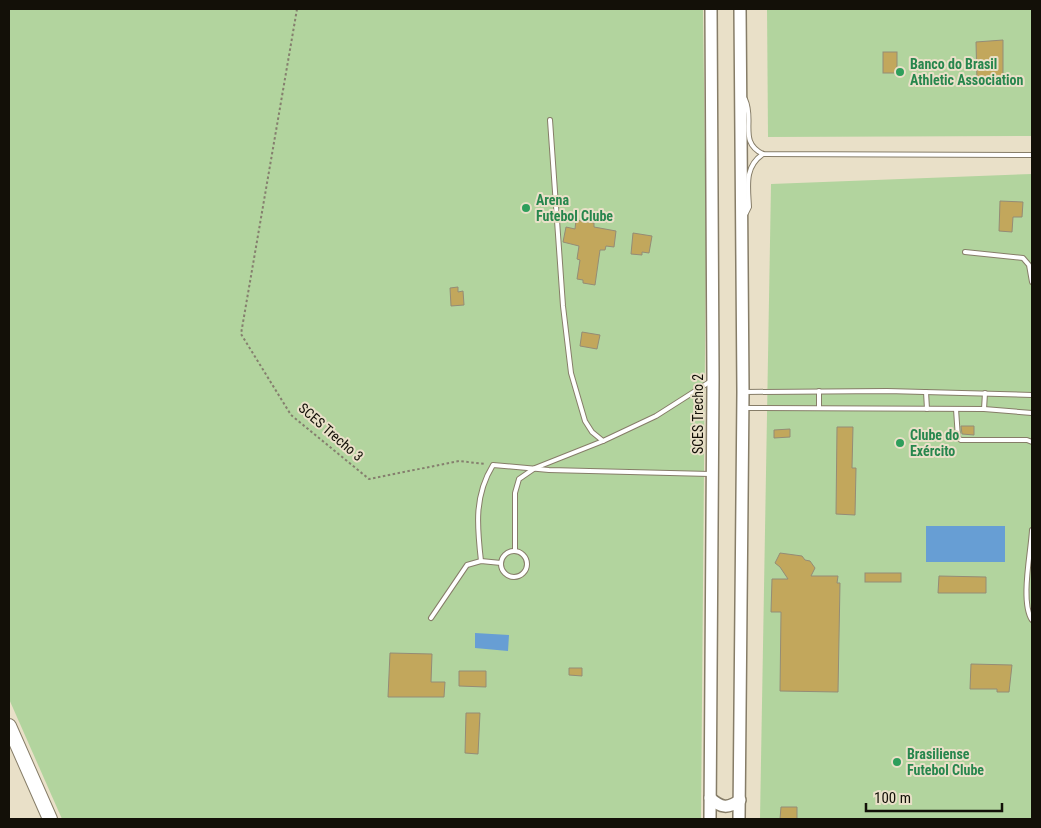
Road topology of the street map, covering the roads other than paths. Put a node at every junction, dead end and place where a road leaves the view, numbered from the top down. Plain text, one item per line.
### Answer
1 (712, 9) edge
2 (740, 9) edge
3 (741, 90) junction
4 (550, 120) dead end
5 (763, 154) junction
6 (1032, 155) edge
7 (742, 221) junction
8 (965, 252) dead end
9 (1032, 282) edge
10 (713, 379) junction
11 (819, 391) junction
12 (743, 392) junction
13 (926, 392) junction
14 (984, 393) junction
15 (1032, 395) edge
16 (743, 408) junction
17 (819, 408) junction
18 (927, 408) junction
19 (956, 409) junction
20 (984, 409) junction
21 (1032, 413) edge
22 (603, 441) junction
23 (1032, 442) edge
24 (535, 468) junction
25 (712, 474) junction
26 (1032, 530) edge
27 (515, 551) junction
28 (481, 561) junction
29 (501, 563) junction
30 (430, 618) dead end
31 (1032, 620) edge
32 (9, 726) edge
33 (710, 798) junction
34 (740, 800) junction
35 (50, 819) edge
36 (710, 819) edge
37 (739, 819) edge

1 - 10 main road, SCES Trecho 2
2 - 3 main road
3 - 5 lane
3 - 7 main road
4 - 22 lane
5 - 6 lane
5 - 7 lane
7 - 12 main road
8 - 9 lane
10 - 22 lane
10 - 25 main road, SCES Trecho 2
11 - 12 lane
11 - 13 lane
11 - 17 lane
12 - 16 main road
13 - 14 lane
13 - 18 lane
14 - 15 lane
14 - 20 lane
16 - 17 lane
16 - 34 main road
17 - 18 lane
18 - 19 lane
19 - 20 lane
19 - 23 lane
20 - 21 lane
22 - 24 lane
24 - 25 lane
24 - 27 lane
24 - 28 lane
25 - 33 main road, SCES Trecho 2
26 - 31 lane
27 - 29 lane
27 - 29 lane
28 - 29 lane
28 - 30 lane
32 - 35 highway
33 - 34 main road
33 - 36 main road, SCES Trecho 2
34 - 37 main road

